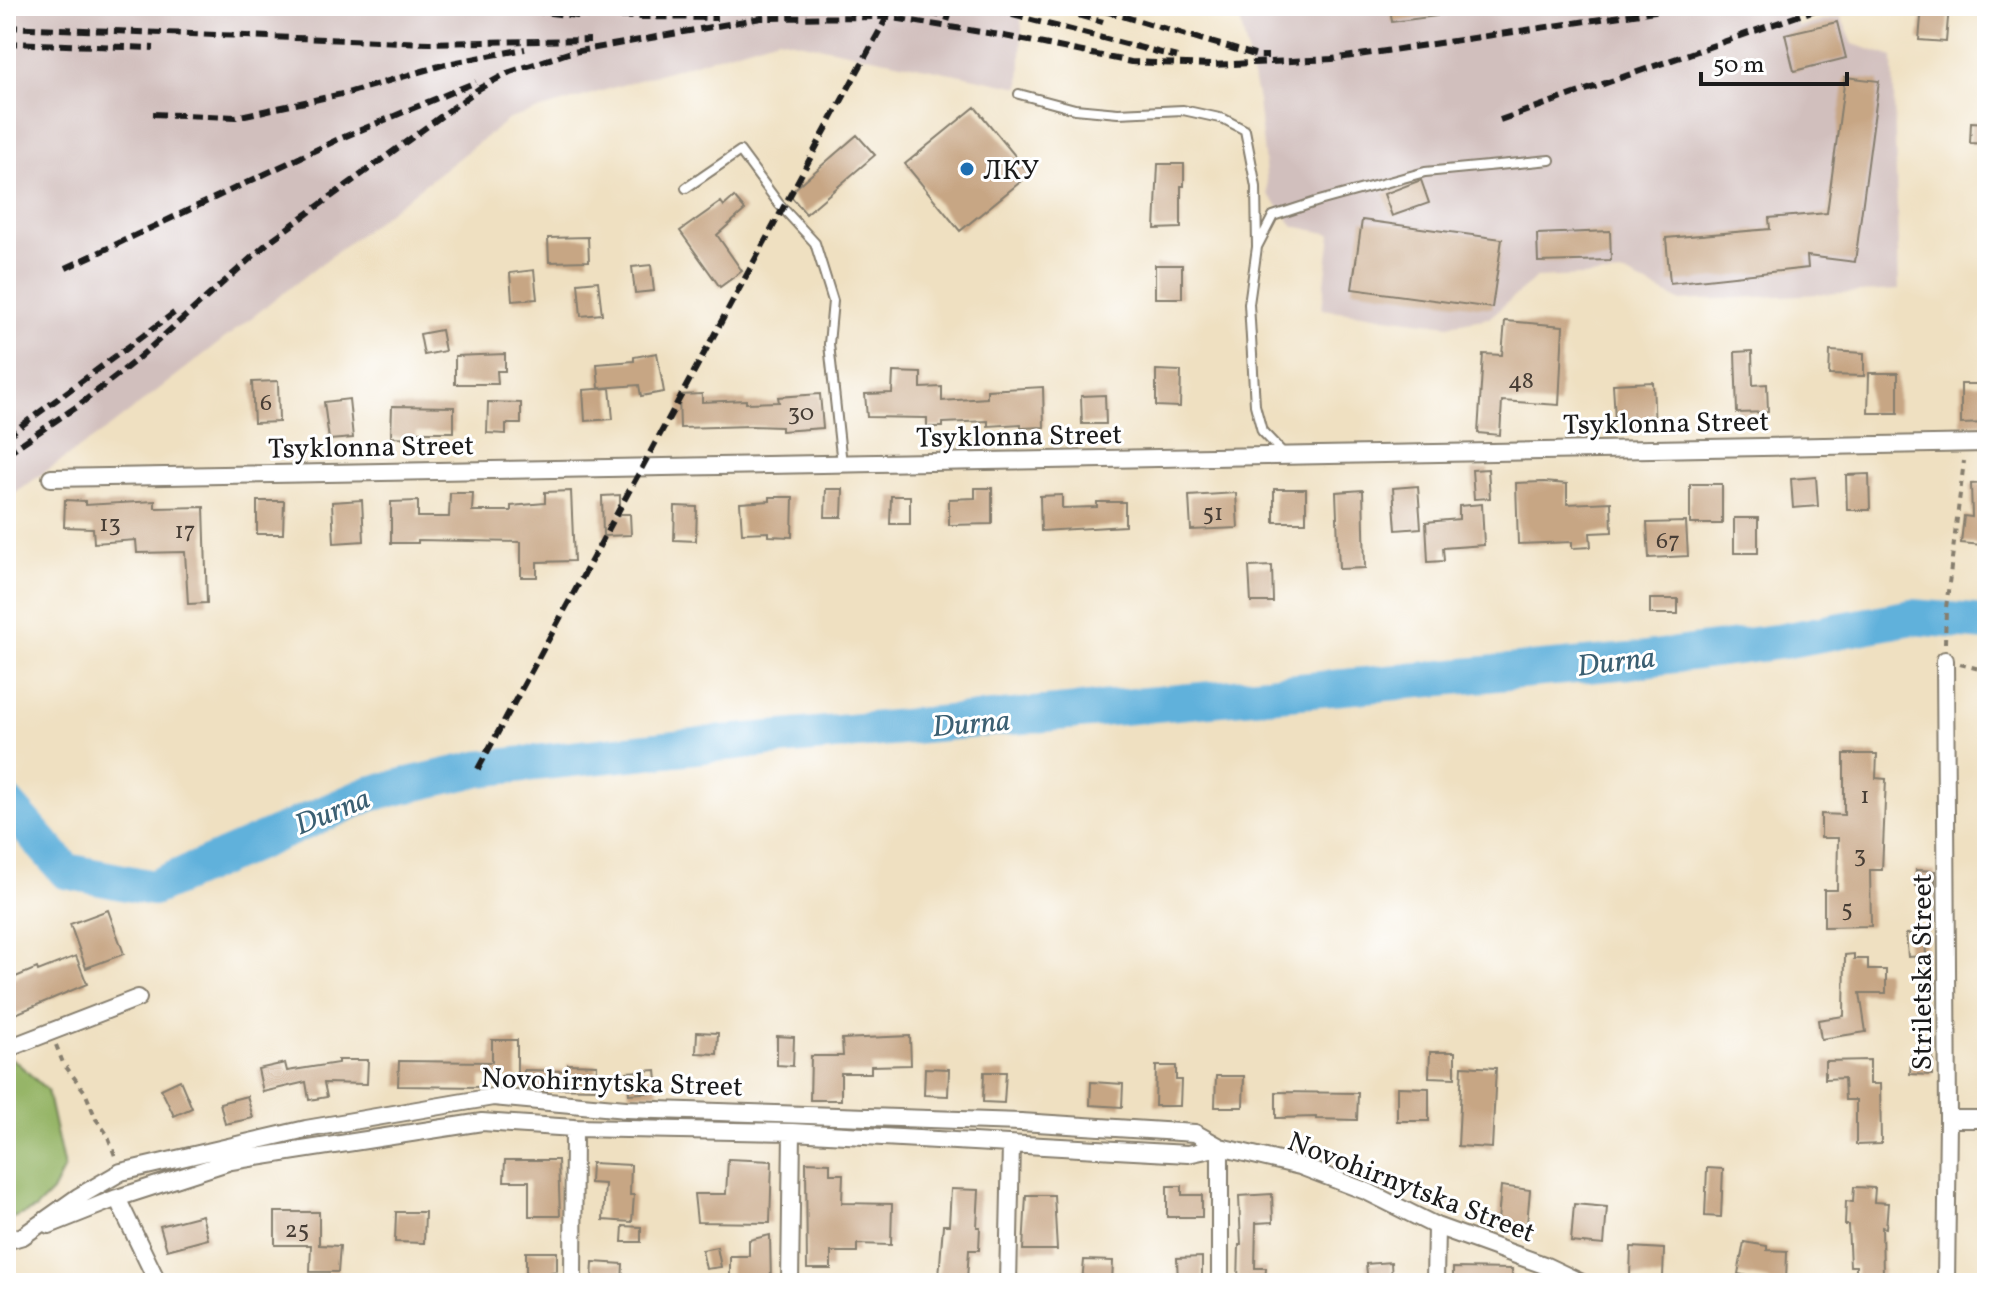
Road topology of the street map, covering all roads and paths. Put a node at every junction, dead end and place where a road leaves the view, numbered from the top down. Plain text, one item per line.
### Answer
1 (1019, 94) dead end
2 (1550, 160) dead end
3 (686, 188) dead end
4 (1257, 247) junction
5 (1966, 442) junction
6 (1987, 443) edge
7 (1286, 456) junction
8 (842, 464) junction
9 (51, 478) dead end
10 (1945, 628) dead end
11 (1945, 660) joint
12 (1987, 671) edge
13 (138, 998) dead end
14 (50, 1032) junction
15 (6, 1049) edge
16 (1948, 1119) junction
17 (1987, 1119) edge
18 (574, 1128) junction
19 (792, 1132) junction
20 (1011, 1145) junction
21 (1220, 1147) junction
22 (121, 1172) junction
23 (117, 1198) junction
24 (1436, 1226) junction
25 (23, 1236) junction
26 (6, 1241) edge
27 (158, 1283) edge
28 (573, 1283) edge
29 (790, 1283) edge
30 (1008, 1283) edge
31 (1220, 1283) edge
32 (1435, 1283) edge
33 (1582, 1283) edge
34 (1946, 1283) edge

1 - 4 lane
2 - 4 lane
3 - 8 lane
4 - 7 lane
5 - 6 street, Tsyklonna Street
5 - 7 street, Tsyklonna Street
5 - 10 path
7 - 8 street, Tsyklonna Street
8 - 9 street, Tsyklonna Street
11 - 12 path
11 - 16 street, Striletska Street
13 - 14 street
14 - 15 street
14 - 22 path
16 - 17 street
16 - 34 street, Striletska Street
18 - 19 street, Novohirnytska Street
18 - 23 street, Novohirnytska Street
18 - 28 street
19 - 20 street, Novohirnytska Street
19 - 29 street
20 - 21 street, Novohirnytska Street
20 - 30 street
21 - 22 street, Novohirnytska Street
21 - 24 street, Novohirnytska Street
21 - 31 street
22 - 25 street, Novohirnytska Street
23 - 25 street, Novohirnytska Street
23 - 27 street
24 - 32 street
24 - 33 street, Novohirnytska Street
25 - 26 street, Novohirnytska Street

